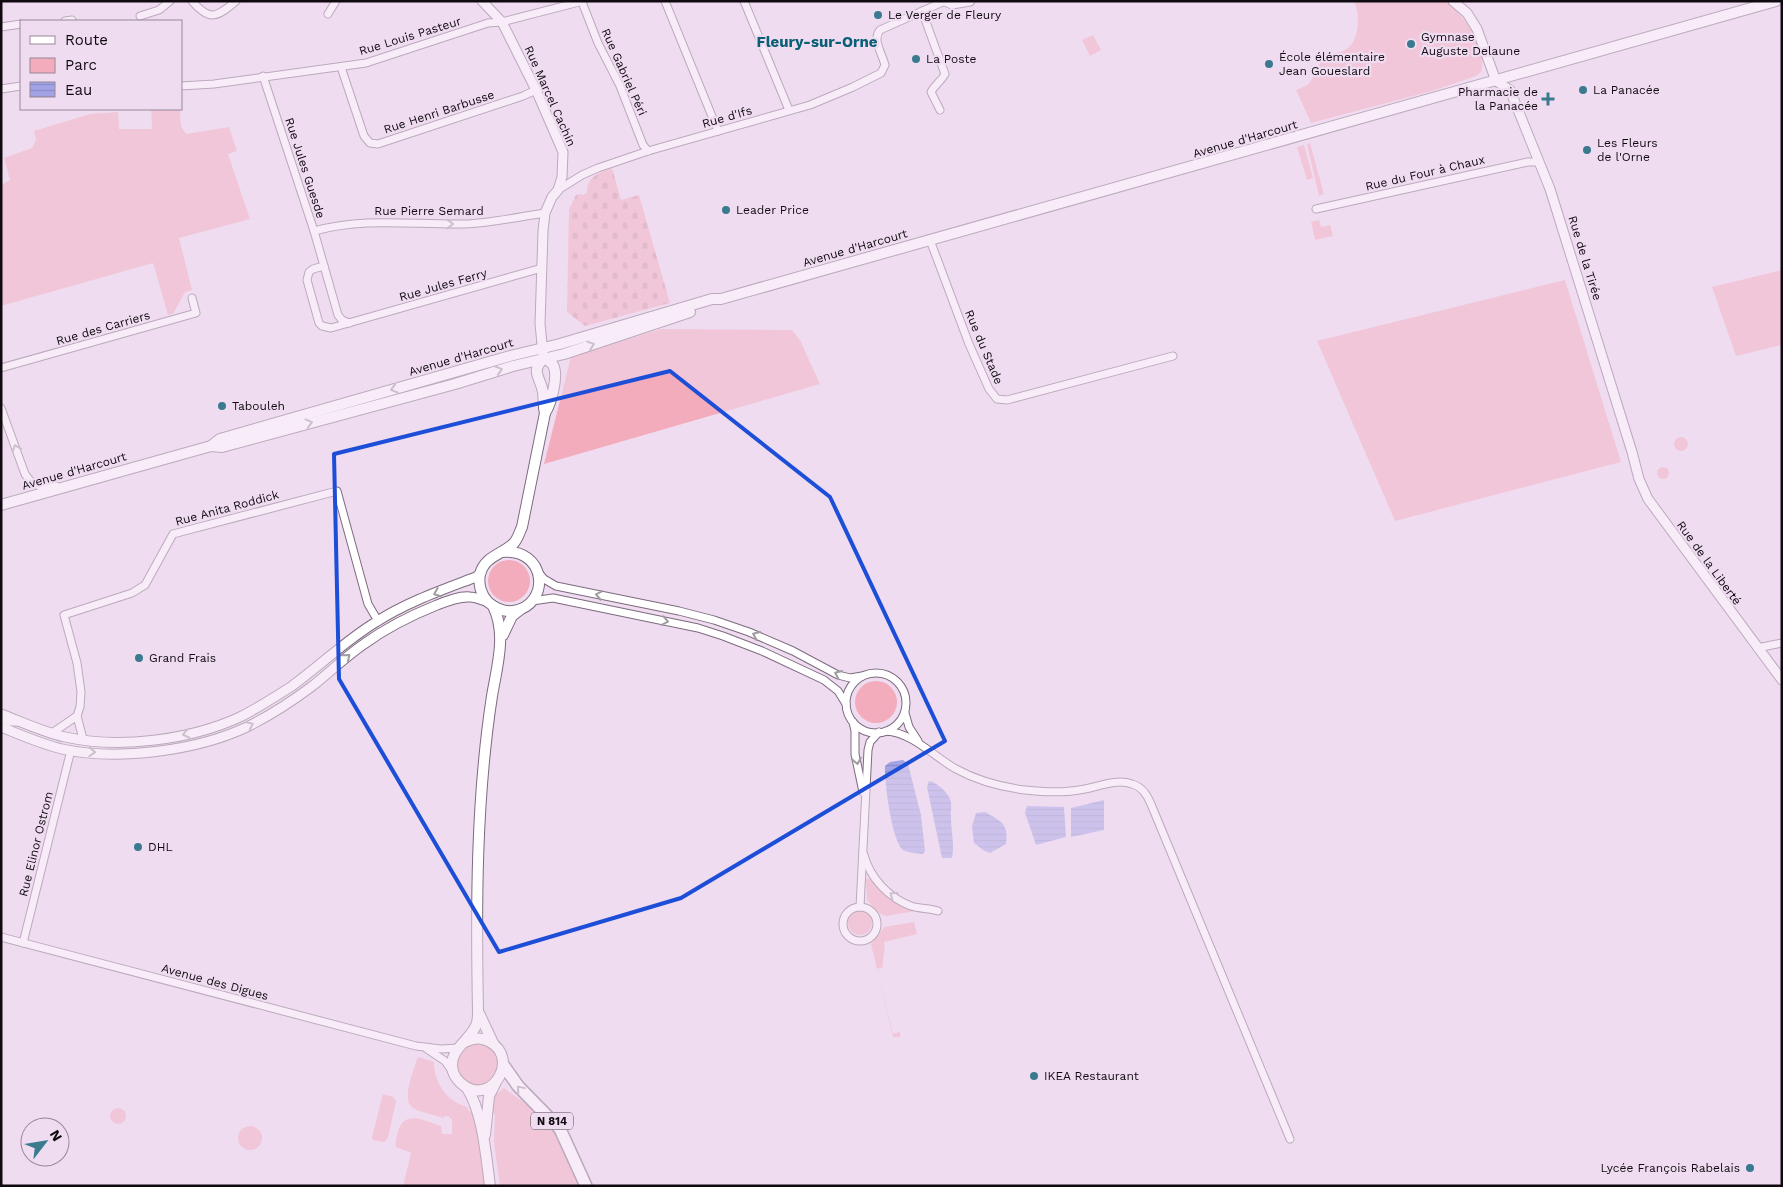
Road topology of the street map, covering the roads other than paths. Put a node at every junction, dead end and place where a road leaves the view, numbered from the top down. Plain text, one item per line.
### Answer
1 (170, 1) edge
2 (192, 1) edge
3 (236, 1) edge
4 (336, 1) edge
5 (482, 1) edge
6 (582, 1) edge
7 (665, 1) edge
8 (744, 1) edge
9 (945, 1) edge
10 (970, 1) edge
11 (1453, 1) edge
12 (1776, 1) edge
13 (922, 12) junction
14 (328, 14) dead end
15 (140, 16) dead end
16 (502, 22) junction
17 (20, 24) edge
18 (1, 27) edge
19 (341, 67) junction
20 (263, 76) junction
21 (1496, 81) junction
22 (20, 86) edge
23 (182, 86) edge
24 (1, 89) edge
25 (536, 90) junction
26 (789, 110) junction
27 (940, 110) dead end
28 (718, 132) junction
29 (648, 151) junction
30 (1539, 162) junction
31 (558, 190) junction
32 (1316, 209) dead end
33 (544, 213) junction
34 (314, 231) junction
35 (930, 240) junction
36 (324, 266) junction
37 (542, 268) junction
38 (192, 298) dead end
39 (350, 323) junction
40 (543, 353) junction
41 (1174, 356) dead end
42 (1, 368) edge
43 (1, 408) edge
44 (545, 413) junction
45 (211, 446) junction
46 (1632, 452) joint
47 (68, 486) junction
48 (1, 505) edge
49 (522, 527) junction
50 (501, 552) junction
51 (526, 556) junction
52 (481, 572) junction
53 (538, 572) junction
54 (531, 601) junction
55 (491, 604) junction
56 (522, 608) junction
57 (378, 621) junction
58 (500, 641) junction
59 (1782, 643) edge
60 (1757, 648) junction
61 (862, 676) junction
62 (1782, 680) edge
63 (846, 704) junction
64 (905, 710) junction
65 (1, 714) edge
66 (77, 716) junction
67 (1, 719) edge
68 (22, 722) junction
69 (853, 722) junction
70 (1, 727) edge
71 (883, 731) junction
72 (52, 732) junction
73 (83, 739) junction
74 (921, 745) junction
75 (71, 750) junction
76 (865, 800) junction
77 (862, 847) junction
78 (860, 907) junction
79 (938, 911) dead end
80 (1, 937) edge
81 (23, 942) junction
82 (478, 1011) junction
83 (493, 1044) junction
84 (461, 1045) junction
85 (424, 1048) junction
86 (504, 1066) junction
87 (455, 1076) junction
88 (495, 1084) junction
89 (467, 1088) junction
90 (1290, 1138) dead end
91 (484, 1146) junction
92 (490, 1186) edge
93 (586, 1186) edge

1 - 15 street
2 - 3 street
4 - 14 street
5 - 16 street, Rue Marcel Cachin
6 - 16 street, Rue Louis Pasteur
6 - 29 street, Rue Gabriel Péri
7 - 28 street
8 - 26 street
9 - 10 street
9 - 13 street, Rue d'Ifs
11 - 21 street
12 - 21 main road, Avenue d'Harcourt
13 - 26 street, Rue d'Ifs
13 - 27 street
16 - 19 street, Rue Louis Pasteur
16 - 25 street, Rue Marcel Cachin
17 - 18 street
19 - 20 street, Rue Louis Pasteur
19 - 25 street, Rue Henri Barbusse
20 - 23 street, Rue Louis Pasteur
20 - 34 street, Rue Jules Guesde
21 - 30 street, Rue de la Tirée
21 - 35 main road, Avenue d'Harcourt
22 - 24 street
25 - 31 street, Rue Marcel Cachin
26 - 28 street, Rue d'Ifs
28 - 29 street, Rue d'Ifs
29 - 31 street, Rue d'Ifs
30 - 32 street, Rue du Four à Chaux
30 - 46 street, Rue de la Tirée
31 - 33 street, Rue Marcel Cachin
34 -> 33 street, Rue Pierre Semard
33 - 37 street, Rue Marcel Cachin
34 - 36 street, Rue Jules Guesde
35 - 40 main road, Avenue d'Harcourt
35 - 41 street, Rue du Stade
36 - 39 street, Rue Jules Guesde
36 - 39 street
37 - 39 street, Rue Jules Ferry
37 - 40 street, Rue Marcel Cachin
38 - 42 street, Rue des Carriers
40 - 44 main road
40 - 44 main road
45 -> 40 main road, Avenue d'Harcourt
40 -> 45 main road, Avenue d'Harcourt
47 -> 43 street
44 - 49 main road
45 - 47 main road, Avenue d'Harcourt
46 - 60 street, Rue de la Liberté
47 - 48 main road, Avenue d'Harcourt
49 - 50 main road
49 - 51 main road
50 - 51 main road
50 - 52 main road
51 - 53 main road
52 - 55 main road
52 -> 57 street
53 - 54 main road
61 -> 53 street
54 - 56 main road
54 -> 63 street
55 - 56 main road
55 - 58 main road
75 -> 55 street
56 - 58 main road
57 - 66 street, Rue Anita Roddick
57 -> 73 street
58 - 82 main road
59 - 60 street
60 - 62 street, Rue de la Liberté
61 - 63 street
61 - 64 street
63 - 69 street
64 - 71 street
64 - 74 street
65 - 68 street
66 - 72 street
66 - 73 street, Rue Anita Roddick
67 - 68 street
68 - 72 street
69 - 71 street
69 -> 76 street
70 - 75 street
71 - 74 street
71 - 76 street
72 - 73 street
74 - 90 street
75 - 81 street, Rue Elinor Ostrom
76 - 77 street
77 - 78 street
79 -> 77 street
78 - 78 street
80 - 81 street, Avenue des Digues
81 - 85 street, Avenue des Digues
82 - 83 main road
82 - 84 main road
83 - 84 main road
83 - 86 main road
84 - 85 street
84 - 87 main road
85 - 87 street
86 - 88 main road
93 -> 86 highway, N 814
87 - 89 main road
88 - 89 main road
88 - 91 main road
89 - 91 main road
91 - 92 main road

